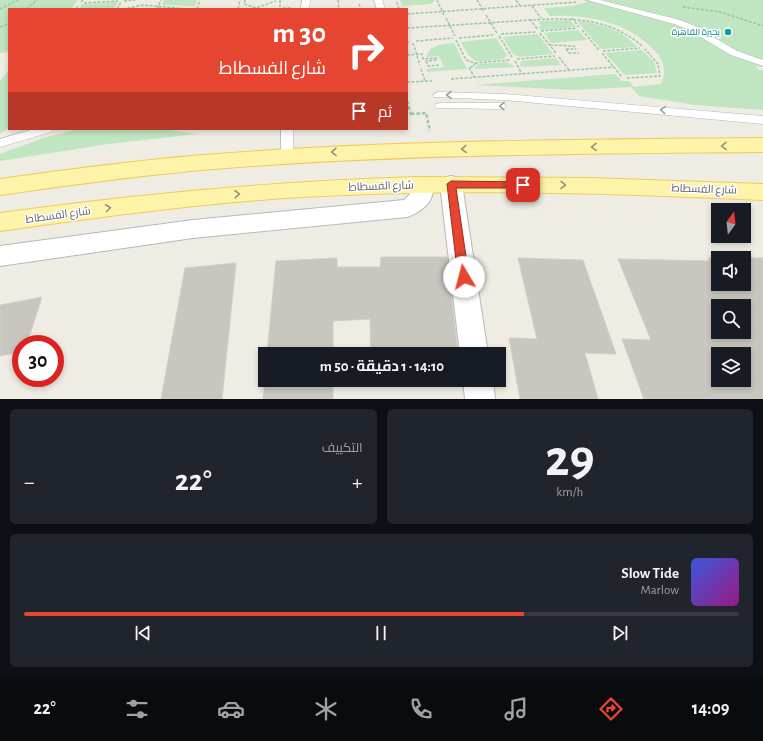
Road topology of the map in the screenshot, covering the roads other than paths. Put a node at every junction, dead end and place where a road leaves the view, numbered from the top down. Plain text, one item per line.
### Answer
1 (591, 0) edge
2 (763, 63) edge
3 (763, 120) edge
4 (763, 128) edge
5 (20, 130) edge
6 (43, 130) edge
7 (286, 130) edge
8 (4, 141) edge
9 (763, 145) edge
10 (287, 155) junction
11 (451, 184) junction
12 (422, 185) junction
13 (0, 187) edge
14 (763, 192) edge
15 (0, 222) edge
16 (0, 256) edge
17 (473, 347) edge
18 (479, 387) edge
19 (480, 399) edge

1 - 2 lane
3 - 4 lane
5 - 8 lane
6 - 8 lane
7 - 10 lane
9 -> 10 main road
10 - 13 main road
11 - 12 main road, شارع الفسطاط
11 -> 14 main road, شارع الفسطاط
11 - 17 street
15 -> 12 main road, شارع الفسطاط
12 - 16 street
18 - 19 street

